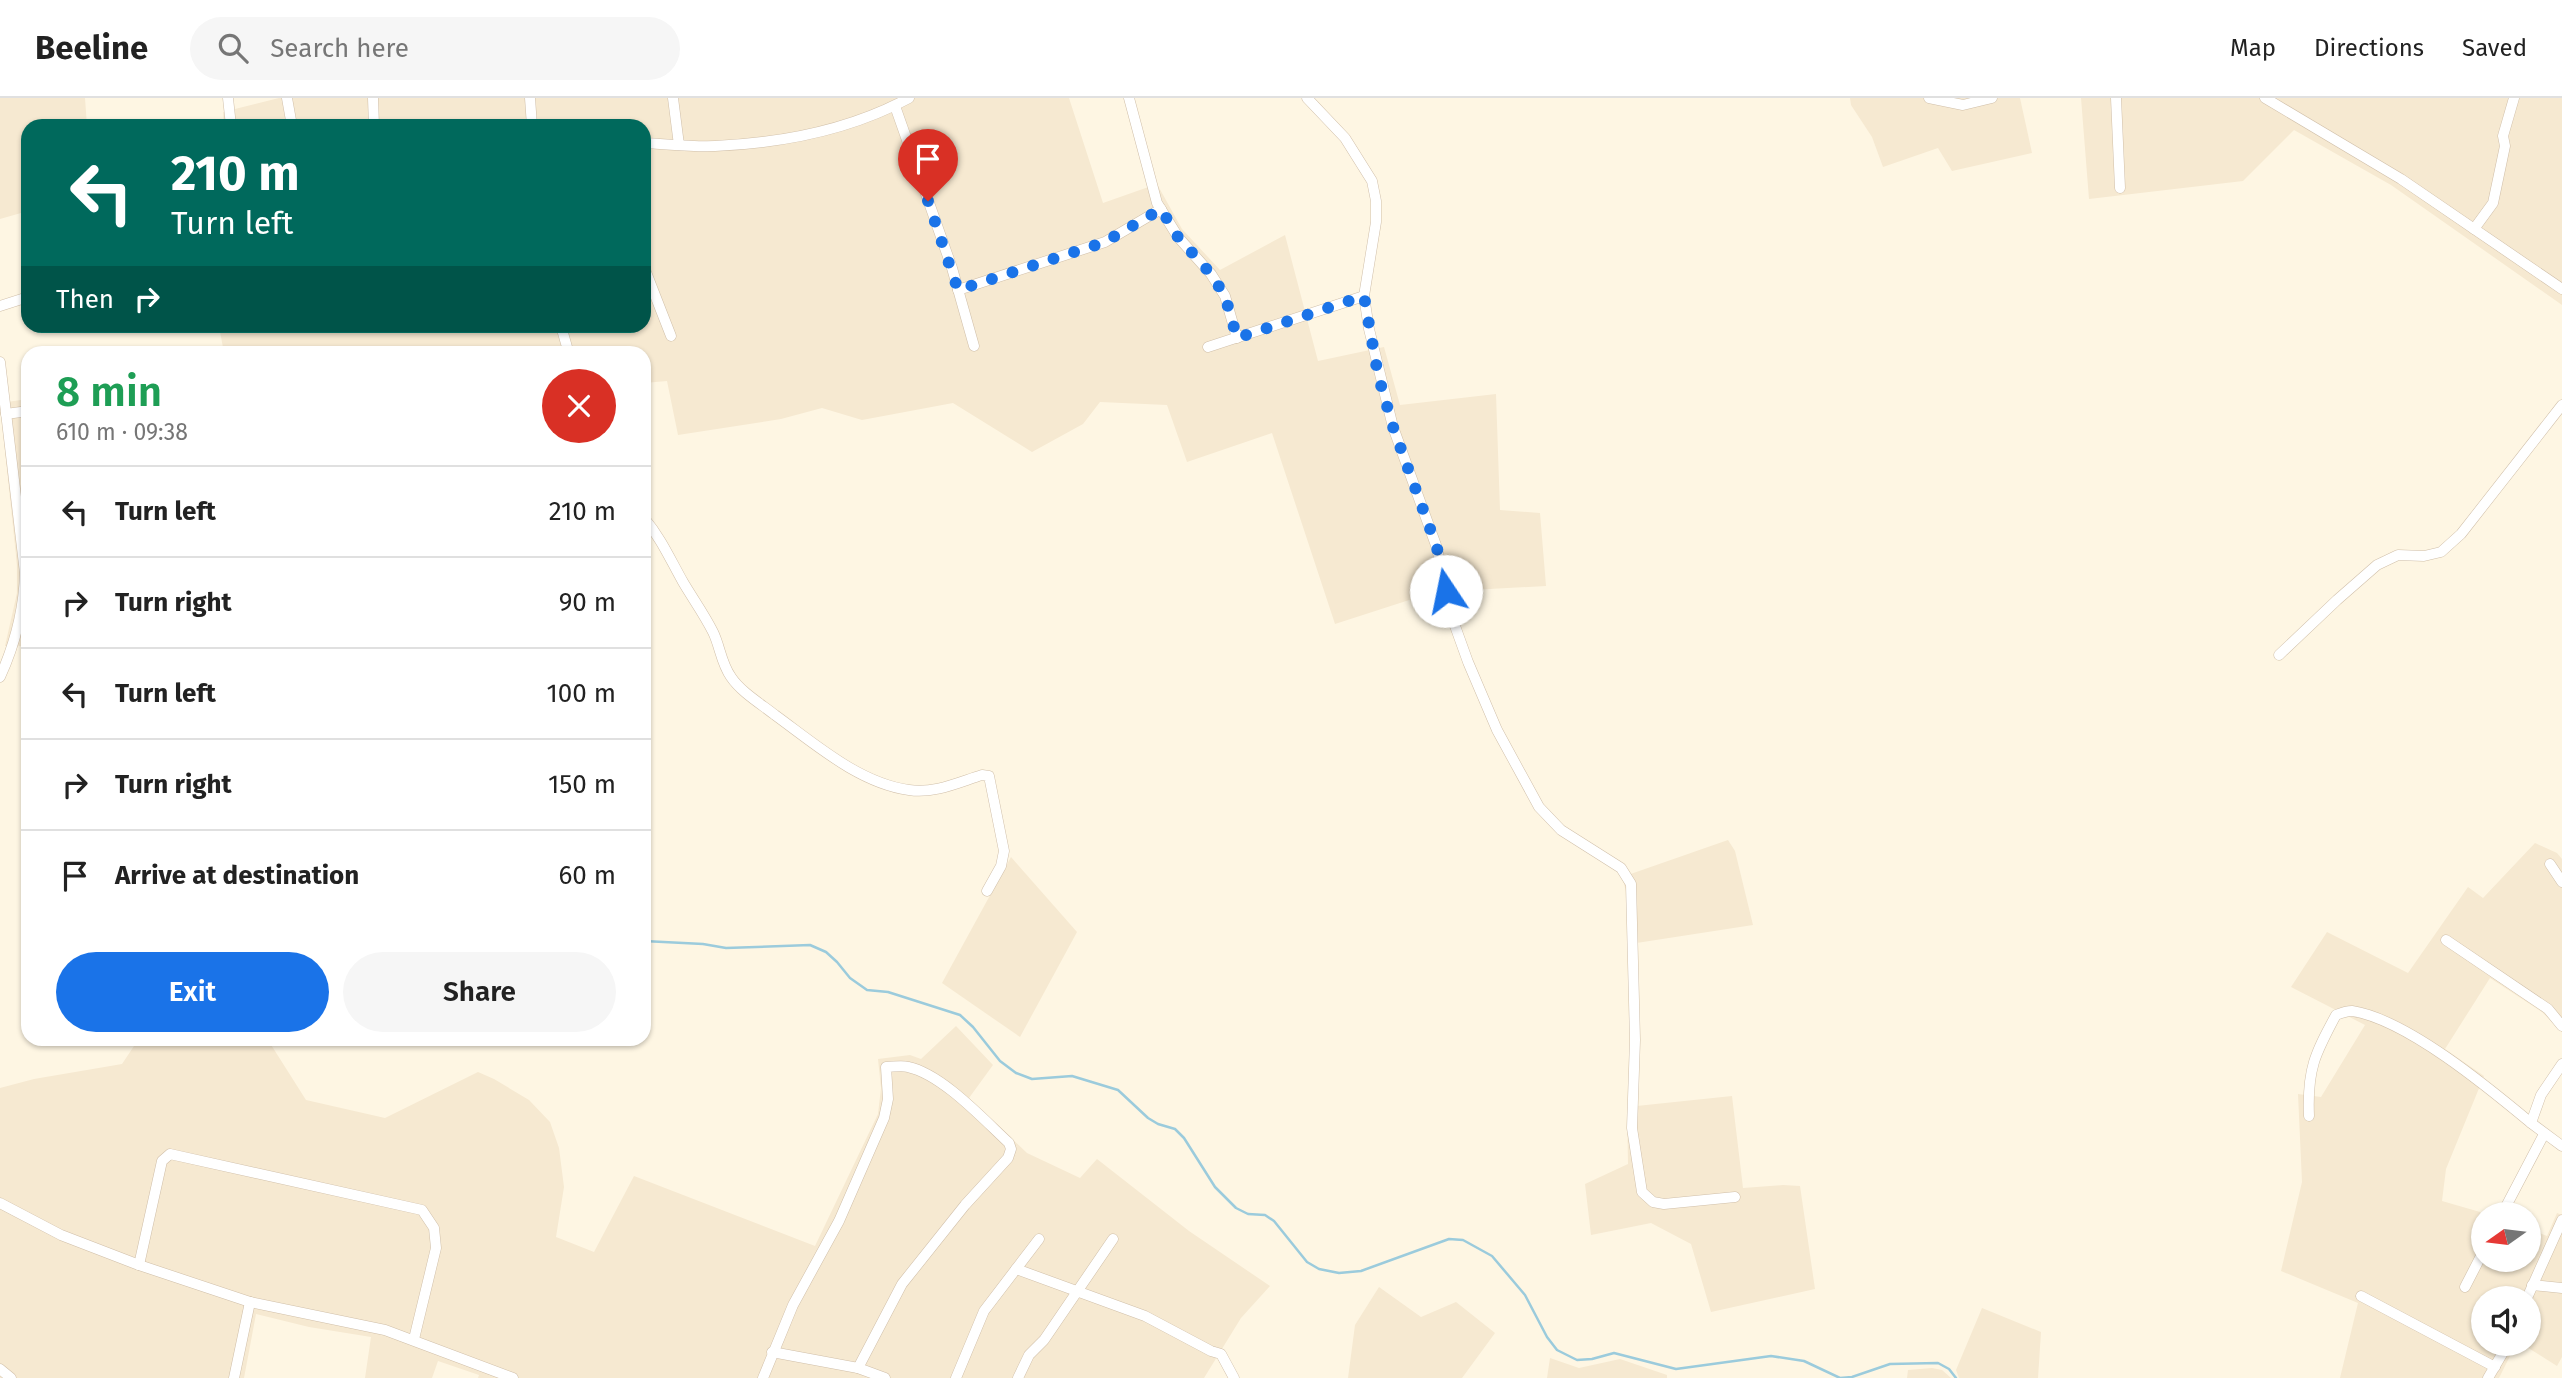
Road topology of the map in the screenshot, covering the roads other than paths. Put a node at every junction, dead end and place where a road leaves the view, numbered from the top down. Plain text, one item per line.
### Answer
1 (228, 98) edge
2 (287, 98) edge
3 (373, 98) edge
4 (530, 98) edge
5 (673, 98) edge
6 (909, 98) edge
7 (1129, 98) edge
8 (1307, 98) edge
9 (1929, 98) edge
10 (1992, 98) edge
11 (2116, 98) edge
12 (2265, 98) edge
13 (2514, 98) edge
14 (895, 106) junction
15 (230, 119) edge
16 (291, 119) edge
17 (374, 119) edge
18 (532, 119) edge
19 (651, 143) edge
20 (679, 145) junction
21 (2120, 188) dead end
22 (1161, 209) junction
23 (2474, 229) junction
24 (651, 285) edge
25 (2562, 289) edge
26 (958, 290) junction
27 (1364, 296) junction
28 (21, 299) edge
29 (0, 306) edge
30 (671, 336) dead end
31 (1237, 338) junction
32 (974, 346) dead end
33 (1208, 347) dead end
34 (0, 362) edge
35 (2562, 405) edge
36 (21, 412) edge
37 (6, 414) junction
38 (651, 526) edge
39 (21, 539) edge
40 (21, 613) edge
41 (2279, 655) dead end
42 (0, 677) edge
43 (2550, 864) dead end
44 (2562, 882) edge
45 (987, 891) dead end
46 (2446, 940) dead end
47 (2562, 1026) edge
48 (2562, 1064) edge
49 (2309, 1116) dead end
50 (2531, 1123) junction
51 (2544, 1134) junction
52 (2562, 1146) edge
53 (1735, 1196) dead end
54 (2508, 1202) edge
55 (0, 1203) edge
56 (2562, 1220) edge
57 (1039, 1239) dead end
58 (1113, 1239) dead end
59 (139, 1265) junction
60 (1016, 1269) junction
61 (2473, 1272) edge
62 (2532, 1285) joint
63 (2465, 1287) dead end
64 (2562, 1288) edge
65 (1077, 1291) junction
66 (2361, 1296) dead end
67 (250, 1302) junction
68 (414, 1339) junction
69 (772, 1352) junction
70 (2501, 1356) edge
71 (2495, 1367) junction
72 (858, 1368) junction
73 (0, 1369) edge
74 (11, 1378) edge
75 (234, 1378) edge
76 (513, 1378) edge
77 (763, 1378) edge
78 (885, 1378) edge
79 (956, 1378) edge
80 (1018, 1378) edge
81 (1234, 1378) edge
82 (2488, 1378) edge

1 - 15 street
2 - 16 street
3 - 17 street
4 - 18 street
5 - 20 street
6 - 14 street
7 - 22 street
8 - 27 street
9 - 10 street
11 - 21 street
12 - 23 street
13 - 23 street
14 - 20 street
14 - 26 street
19 - 20 street
22 - 26 street
22 - 31 street
23 - 25 street
24 - 30 street
26 - 32 street
27 - 31 street
27 - 53 street
28 - 29 street
31 - 33 street
34 - 37 street
35 - 41 street
36 - 37 street
37 - 39 street
38 - 45 street
40 - 42 street
43 - 44 street
46 - 47 street
48 - 50 street
49 - 50 street
50 - 51 street
51 - 52 street
51 - 54 street
55 - 59 street
56 - 62 street
57 - 60 street
58 - 65 street
59 - 67 street
59 - 68 street
60 - 65 street
60 - 79 street
61 - 63 street
62 - 64 street
65 - 80 street
65 - 81 street
66 - 71 street
67 - 68 street
67 - 75 street
68 - 76 street
69 - 72 street
69 - 72 street
69 - 77 street
70 - 71 street
71 - 82 street
72 - 78 street
73 - 74 street

